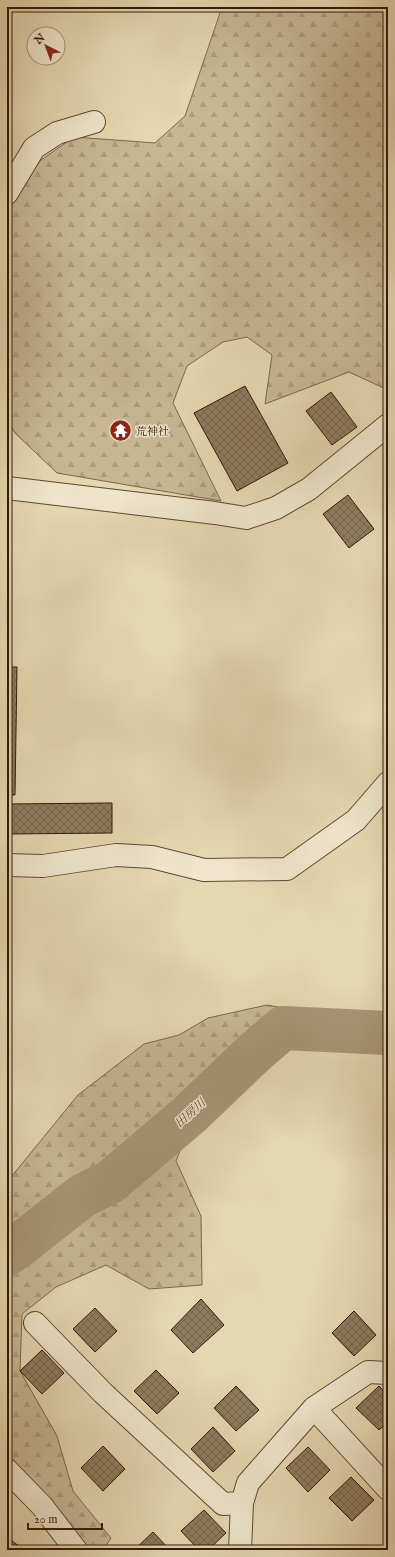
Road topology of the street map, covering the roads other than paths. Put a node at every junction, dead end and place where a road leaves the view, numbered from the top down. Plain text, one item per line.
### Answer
1 (94, 122) dead end
2 (7, 193) edge
3 (388, 425) edge
4 (7, 488) edge
5 (388, 783) edge
6 (7, 865) edge
7 (34, 1323) dead end
8 (388, 1373) edge
9 (314, 1408) junction
10 (7, 1470) edge
11 (388, 1489) edge
12 (242, 1503) junction
13 (76, 1550) edge
14 (240, 1550) edge

1 - 2 street
3 - 4 street
5 - 6 street
7 - 12 street
8 - 9 street
9 - 11 street
9 - 12 street
10 - 13 street
12 - 14 street

